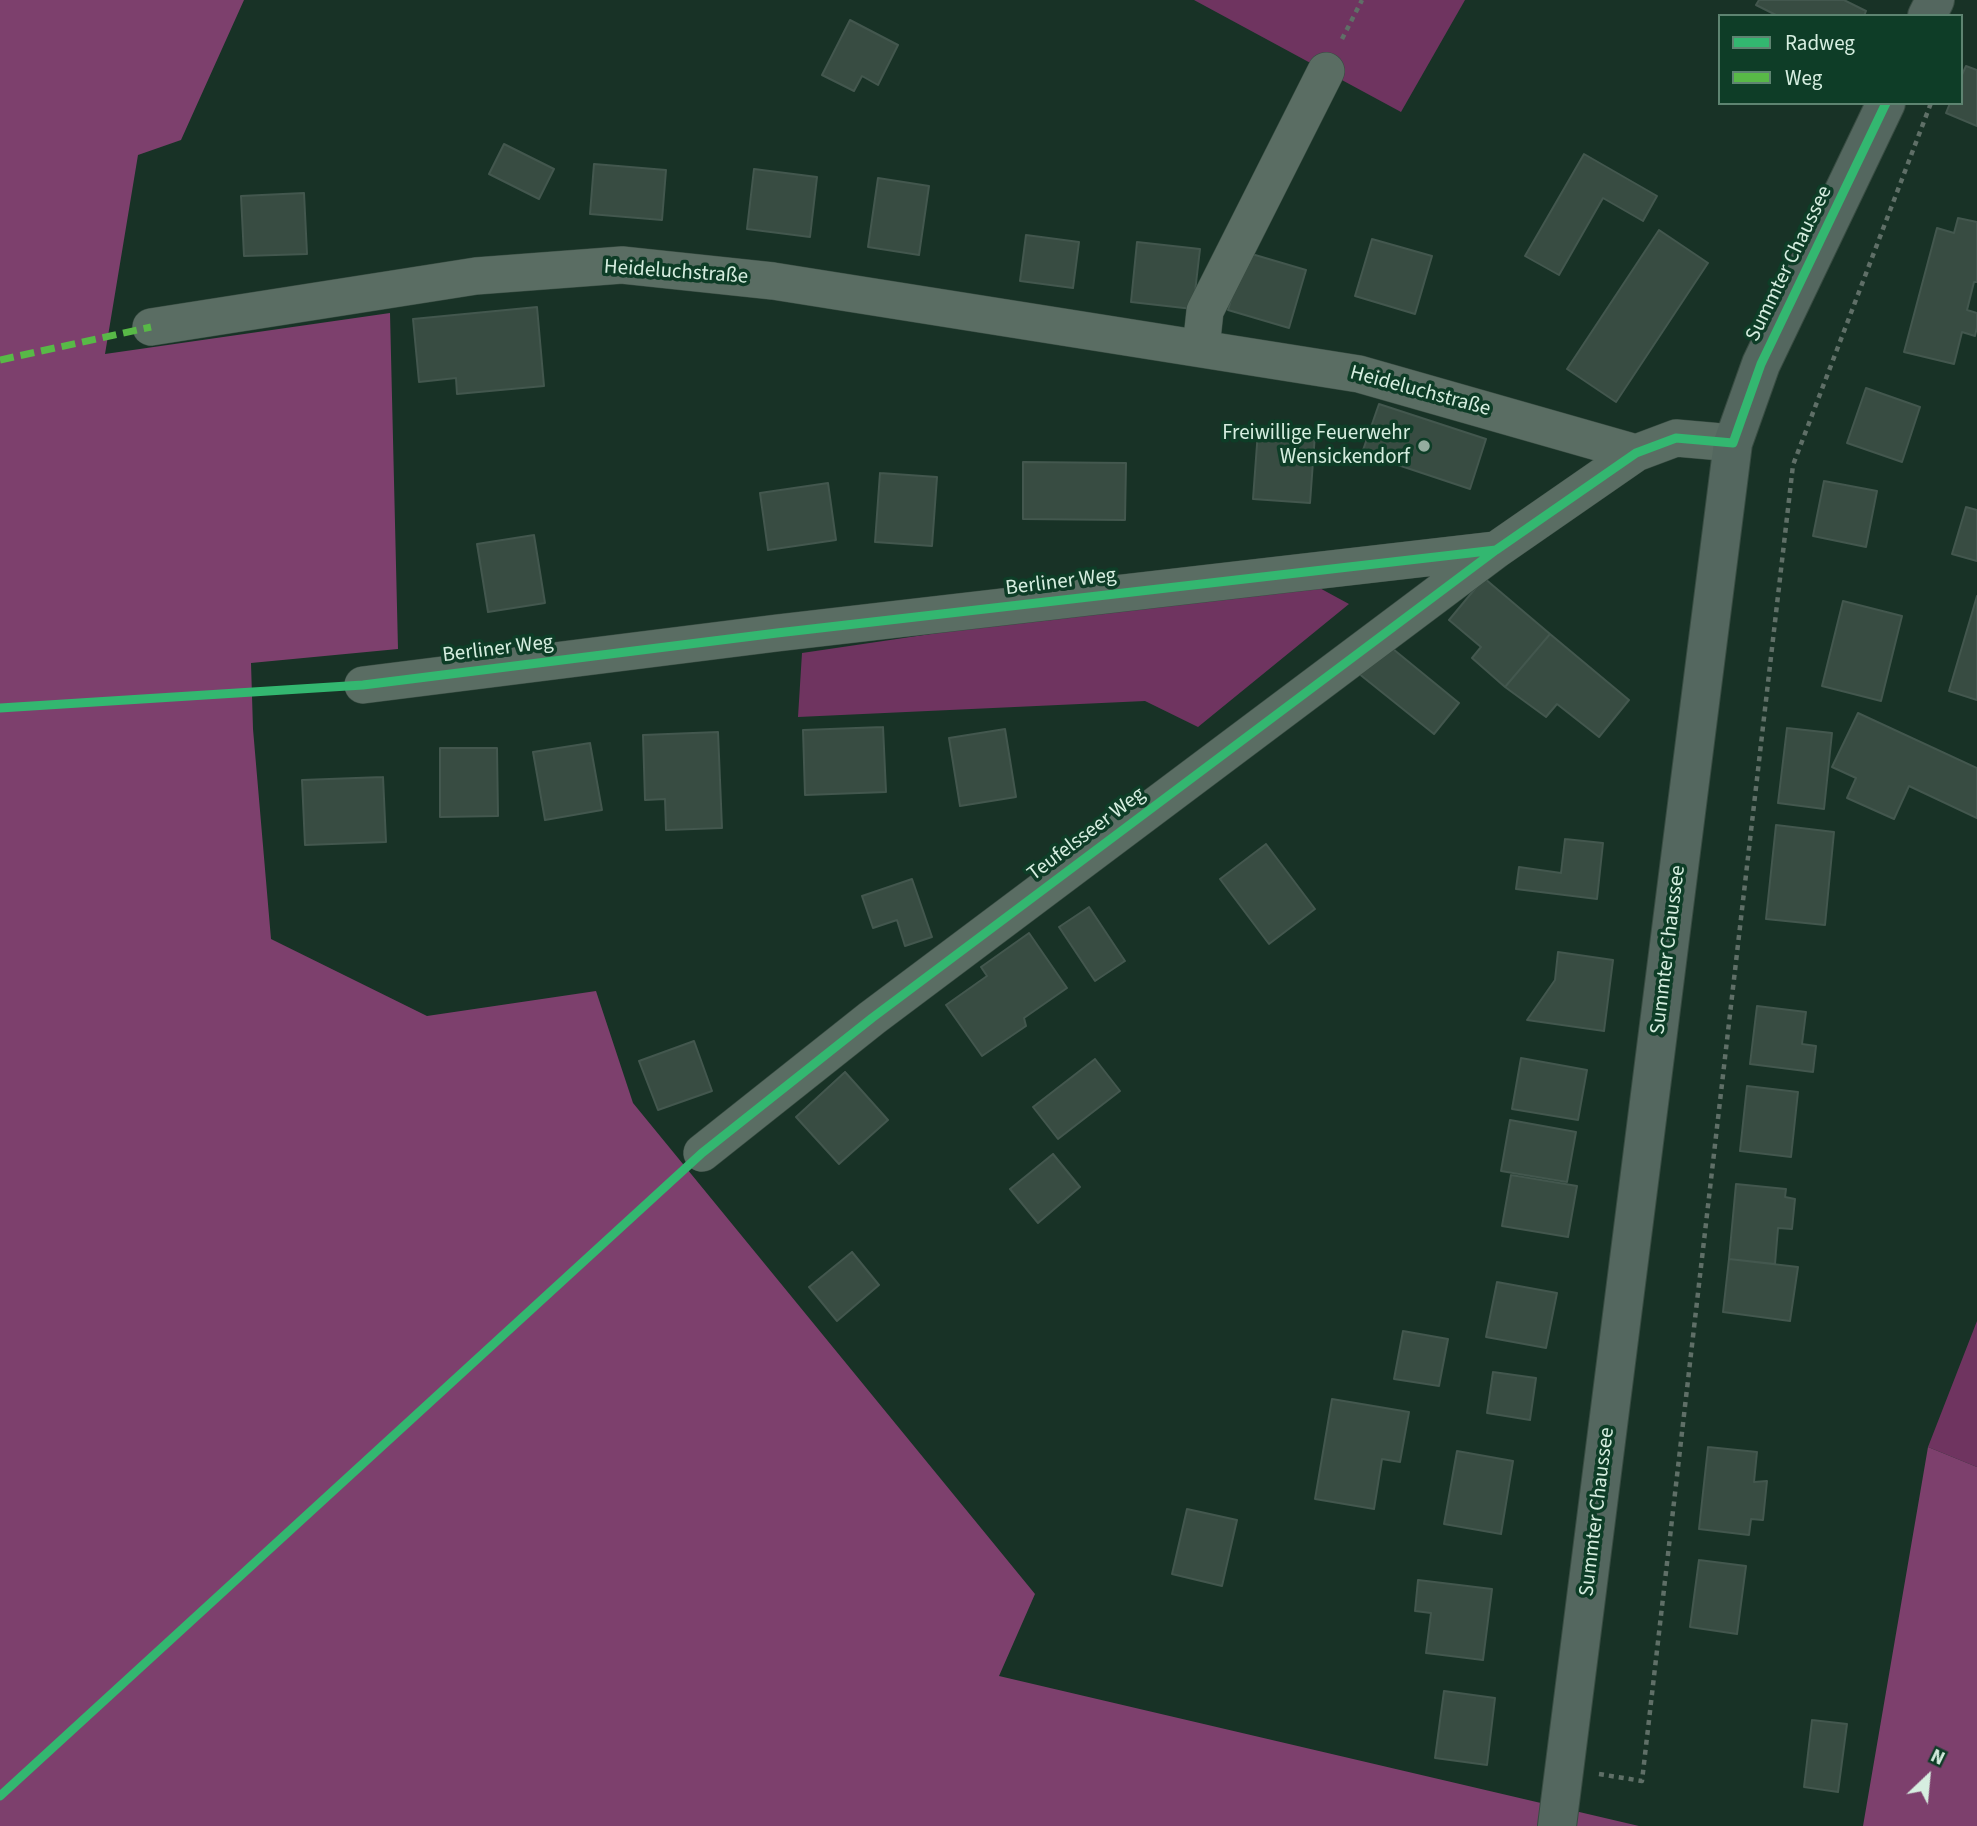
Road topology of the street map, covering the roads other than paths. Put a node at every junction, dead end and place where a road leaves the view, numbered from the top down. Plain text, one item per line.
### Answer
1 (1326, 71) dead end
2 (1885, 105) edge
3 (151, 327) dead end
4 (1200, 348) junction
5 (1732, 443) junction
6 (1636, 453) junction
7 (1496, 550) junction
8 (363, 685) dead end
9 (702, 1153) dead end
10 (1557, 1826) edge

1 - 4 street
2 - 5 main road, Summter Chaussee
3 - 4 street, Heideluchstraße
4 - 6 street, Heideluchstraße
5 - 6 street, Berliner Weg
5 - 10 main road, Summter Chaussee
6 - 7 street, Berliner Weg
7 - 8 street, Berliner Weg
7 - 9 street, Teufelsseer Weg

